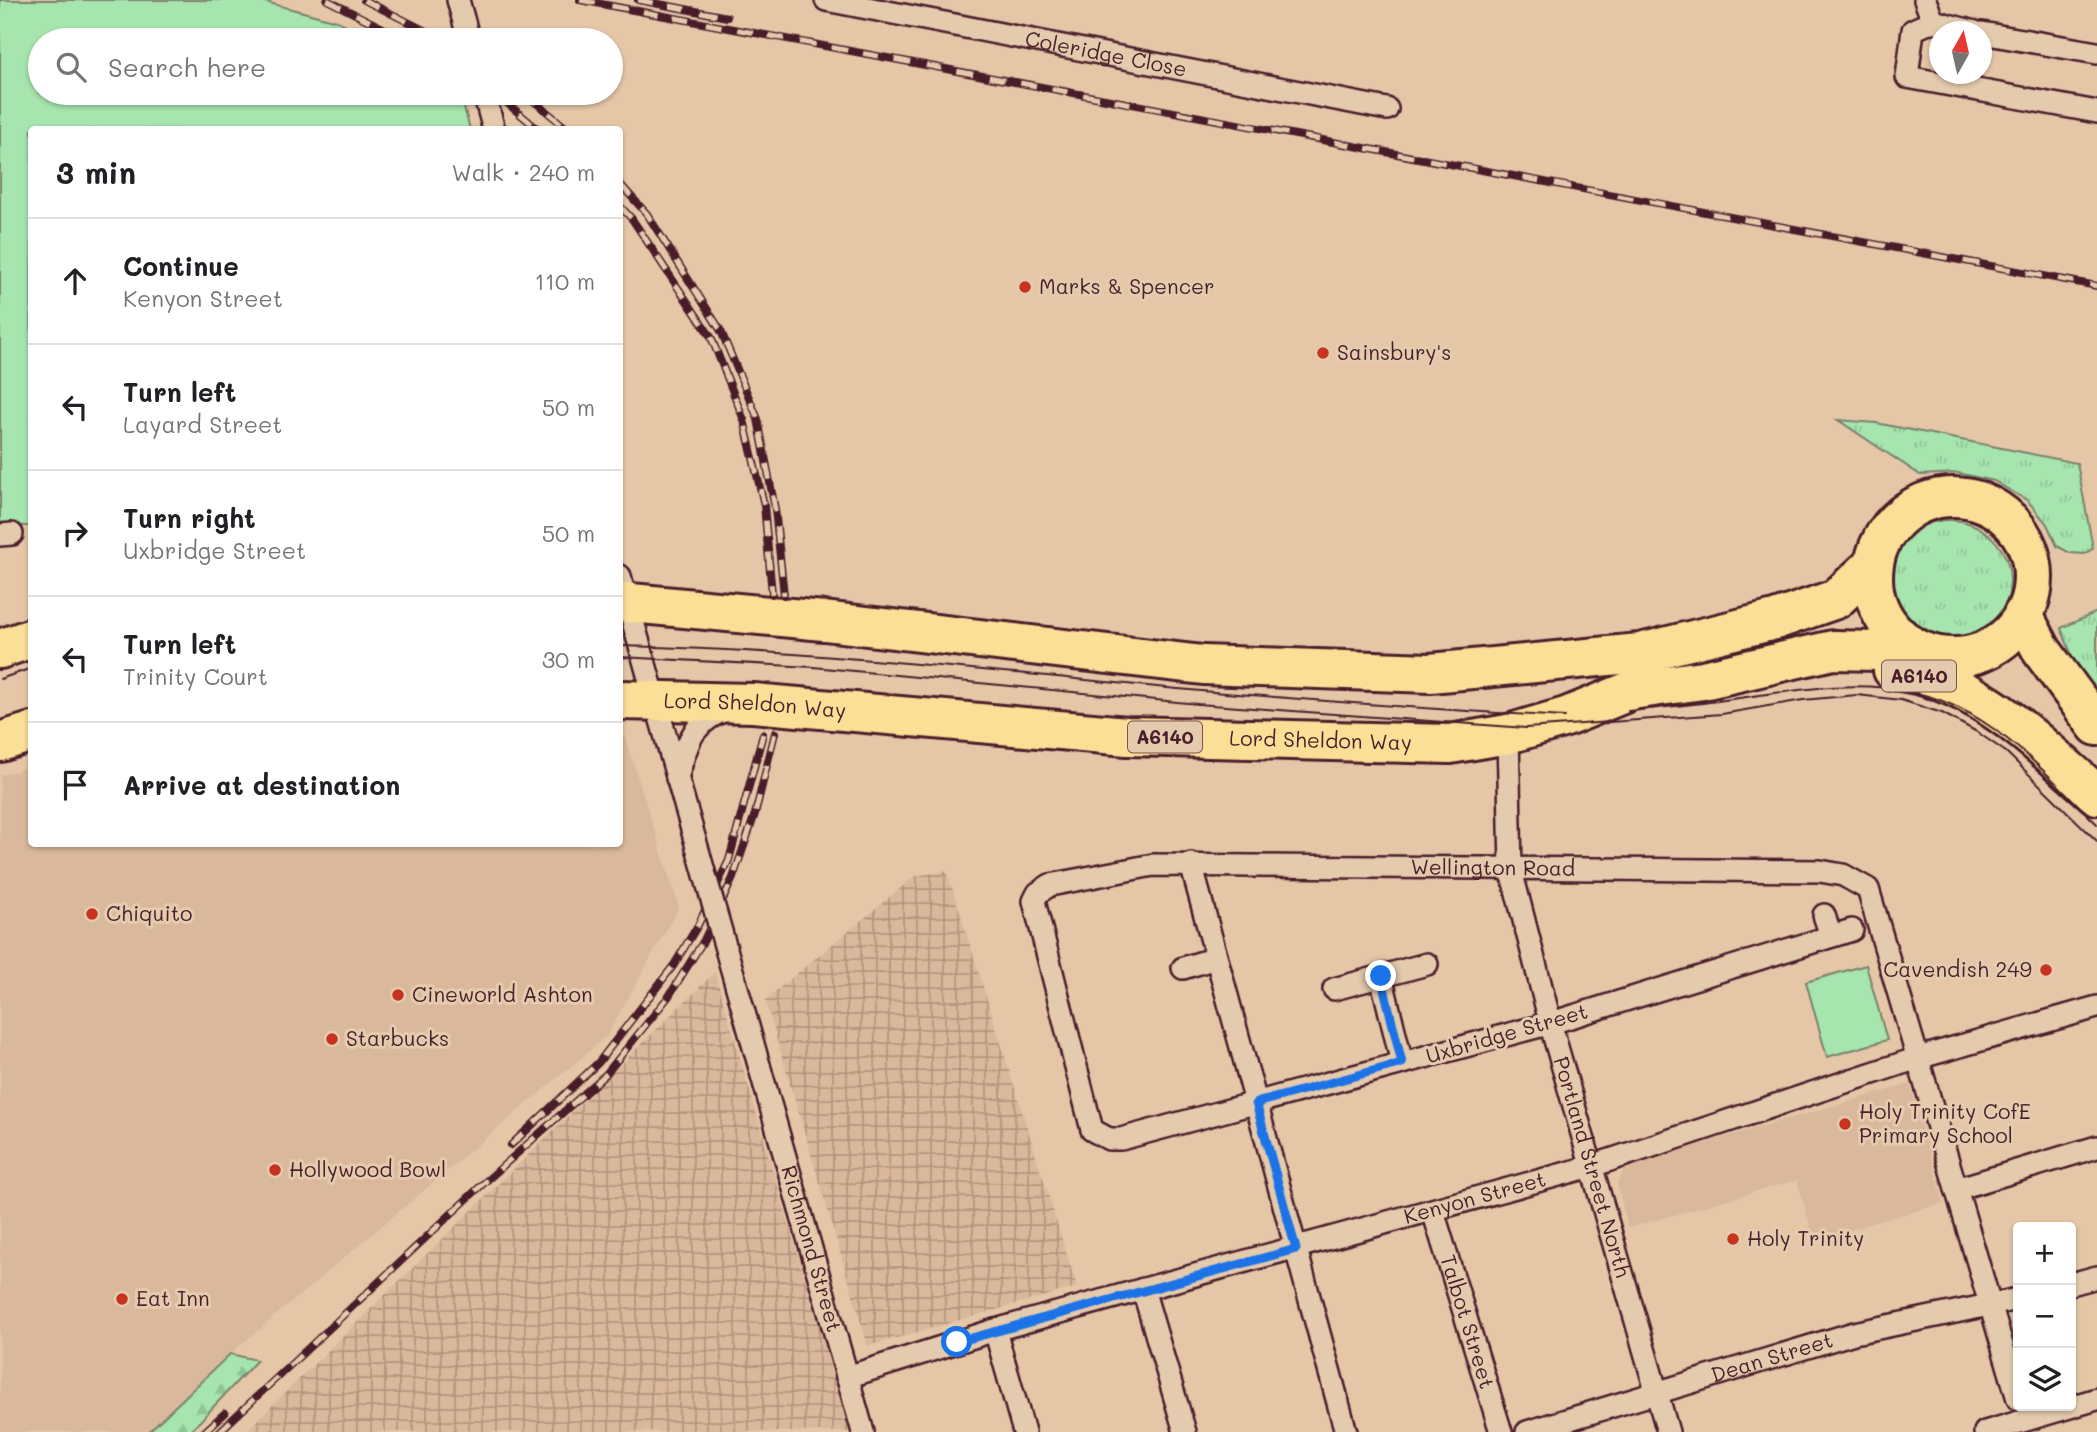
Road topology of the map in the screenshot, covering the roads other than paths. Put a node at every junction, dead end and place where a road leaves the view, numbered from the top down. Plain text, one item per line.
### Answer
1 (458, 0) edge
2 (826, 0) edge
3 (1925, 0) edge
4 (1933, 21) edge
5 (1929, 23) edge
6 (466, 28) edge
7 (1992, 35) edge
8 (2097, 52) edge
9 (1929, 82) edge
10 (1941, 84) edge
11 (487, 105) edge
12 (1387, 109) dead end
13 (2097, 112) edge
14 (493, 126) edge
15 (1873, 565) junction
16 (623, 594) edge
17 (623, 601) edge
18 (2023, 615) junction
19 (28, 639) edge
20 (0, 649) edge
21 (1933, 654) junction
22 (1703, 680) junction
23 (637, 700) edge
24 (753, 703) junction
25 (2097, 726) edge
26 (28, 733) edge
27 (1508, 734) junction
28 (0, 743) edge
29 (677, 778) junction
30 (2097, 795) edge
31 (1191, 864) junction
32 (1114, 870) joint
33 (1511, 870) junction
34 (1824, 915) dead end
35 (1216, 958) junction
36 (1427, 964) dead end
37 (1183, 968) dead end
38 (1381, 976) junction
39 (1334, 989) dead end
40 (2097, 1007) edge
41 (1551, 1023) junction
42 (1918, 1058) junction
43 (1402, 1063) junction
44 (1256, 1103) junction
45 (2097, 1147) edge
46 (1592, 1166) junction
47 (1956, 1189) junction
48 (1433, 1211) junction
49 (1296, 1249) junction
50 (2097, 1277) edge
51 (2076, 1283) edge
52 (1143, 1289) junction
53 (2013, 1300) edge
54 (1991, 1306) junction
55 (995, 1330) junction
56 (847, 1377) junction
57 (2013, 1382) edge
58 (1656, 1392) junction
59 (2097, 1399) edge
60 (2024, 1419) edge
61 (863, 1432) edge
62 (1024, 1432) edge
63 (1185, 1432) edge
64 (1346, 1432) edge
65 (1500, 1432) edge
66 (1527, 1432) edge
67 (1668, 1432) edge
68 (1985, 1432) edge

1 - 6 street
2 - 12 street, Coleridge Close
3 - 4 street
5 - 9 street
7 - 8 street
10 - 13 street
11 - 14 street
15 - 16 highway
15 - 18 highway
15 - 21 highway
17 - 23 street
18 - 21 highway
18 - 25 highway
19 - 20 highway
21 - 22 highway, Lord Sheldon Way / A6140
21 - 30 highway, Lord Sheldon Way / A6140
22 - 27 highway, Lord Sheldon Way / A6140
22 - 30 highway, A6140
23 - 24 highway, Lord Sheldon Way / A6140
23 - 29 street
24 - 27 highway, Lord Sheldon Way / A6140
24 - 29 street
26 - 28 highway
27 - 33 street, Portland Street North
29 - 56 street, Richmond Street, bridge
31 - 32 street, Wellington Road
31 - 33 street, Wellington Road
31 - 35 street
32 - 44 street, Uxbridge Street
33 - 41 street, Portland Street North
33 - 42 street, Wellington Road
34 - 41 street, Uxbridge Street
35 - 37 street
35 - 44 street
36 - 38 street
38 - 39 street
38 - 43 street
40 - 42 street, Kenyon Street
41 - 43 street, Uxbridge Street
41 - 46 street, Portland Street North
42 - 46 street, Kenyon Street
42 - 47 street
43 - 44 street, Uxbridge Street
44 - 49 street
45 - 47 street
46 - 48 street, Kenyon Street
46 - 58 street, Portland Street North
47 - 54 street
48 - 49 street, Kenyon Street
48 - 65 street, Talbot Street
49 - 52 street, Kenyon Street
49 - 64 street
50 - 51 street
52 - 55 street, Kenyon Street
52 - 63 street
53 - 54 street, Dean Street
54 - 57 street
54 - 58 street, Dean Street
55 - 56 street, Kenyon Street
55 - 62 street
56 - 61 street, Richmond Street
58 - 66 street, Dean Street
58 - 67 street, Portland Street North
59 - 60 street
60 - 68 street

